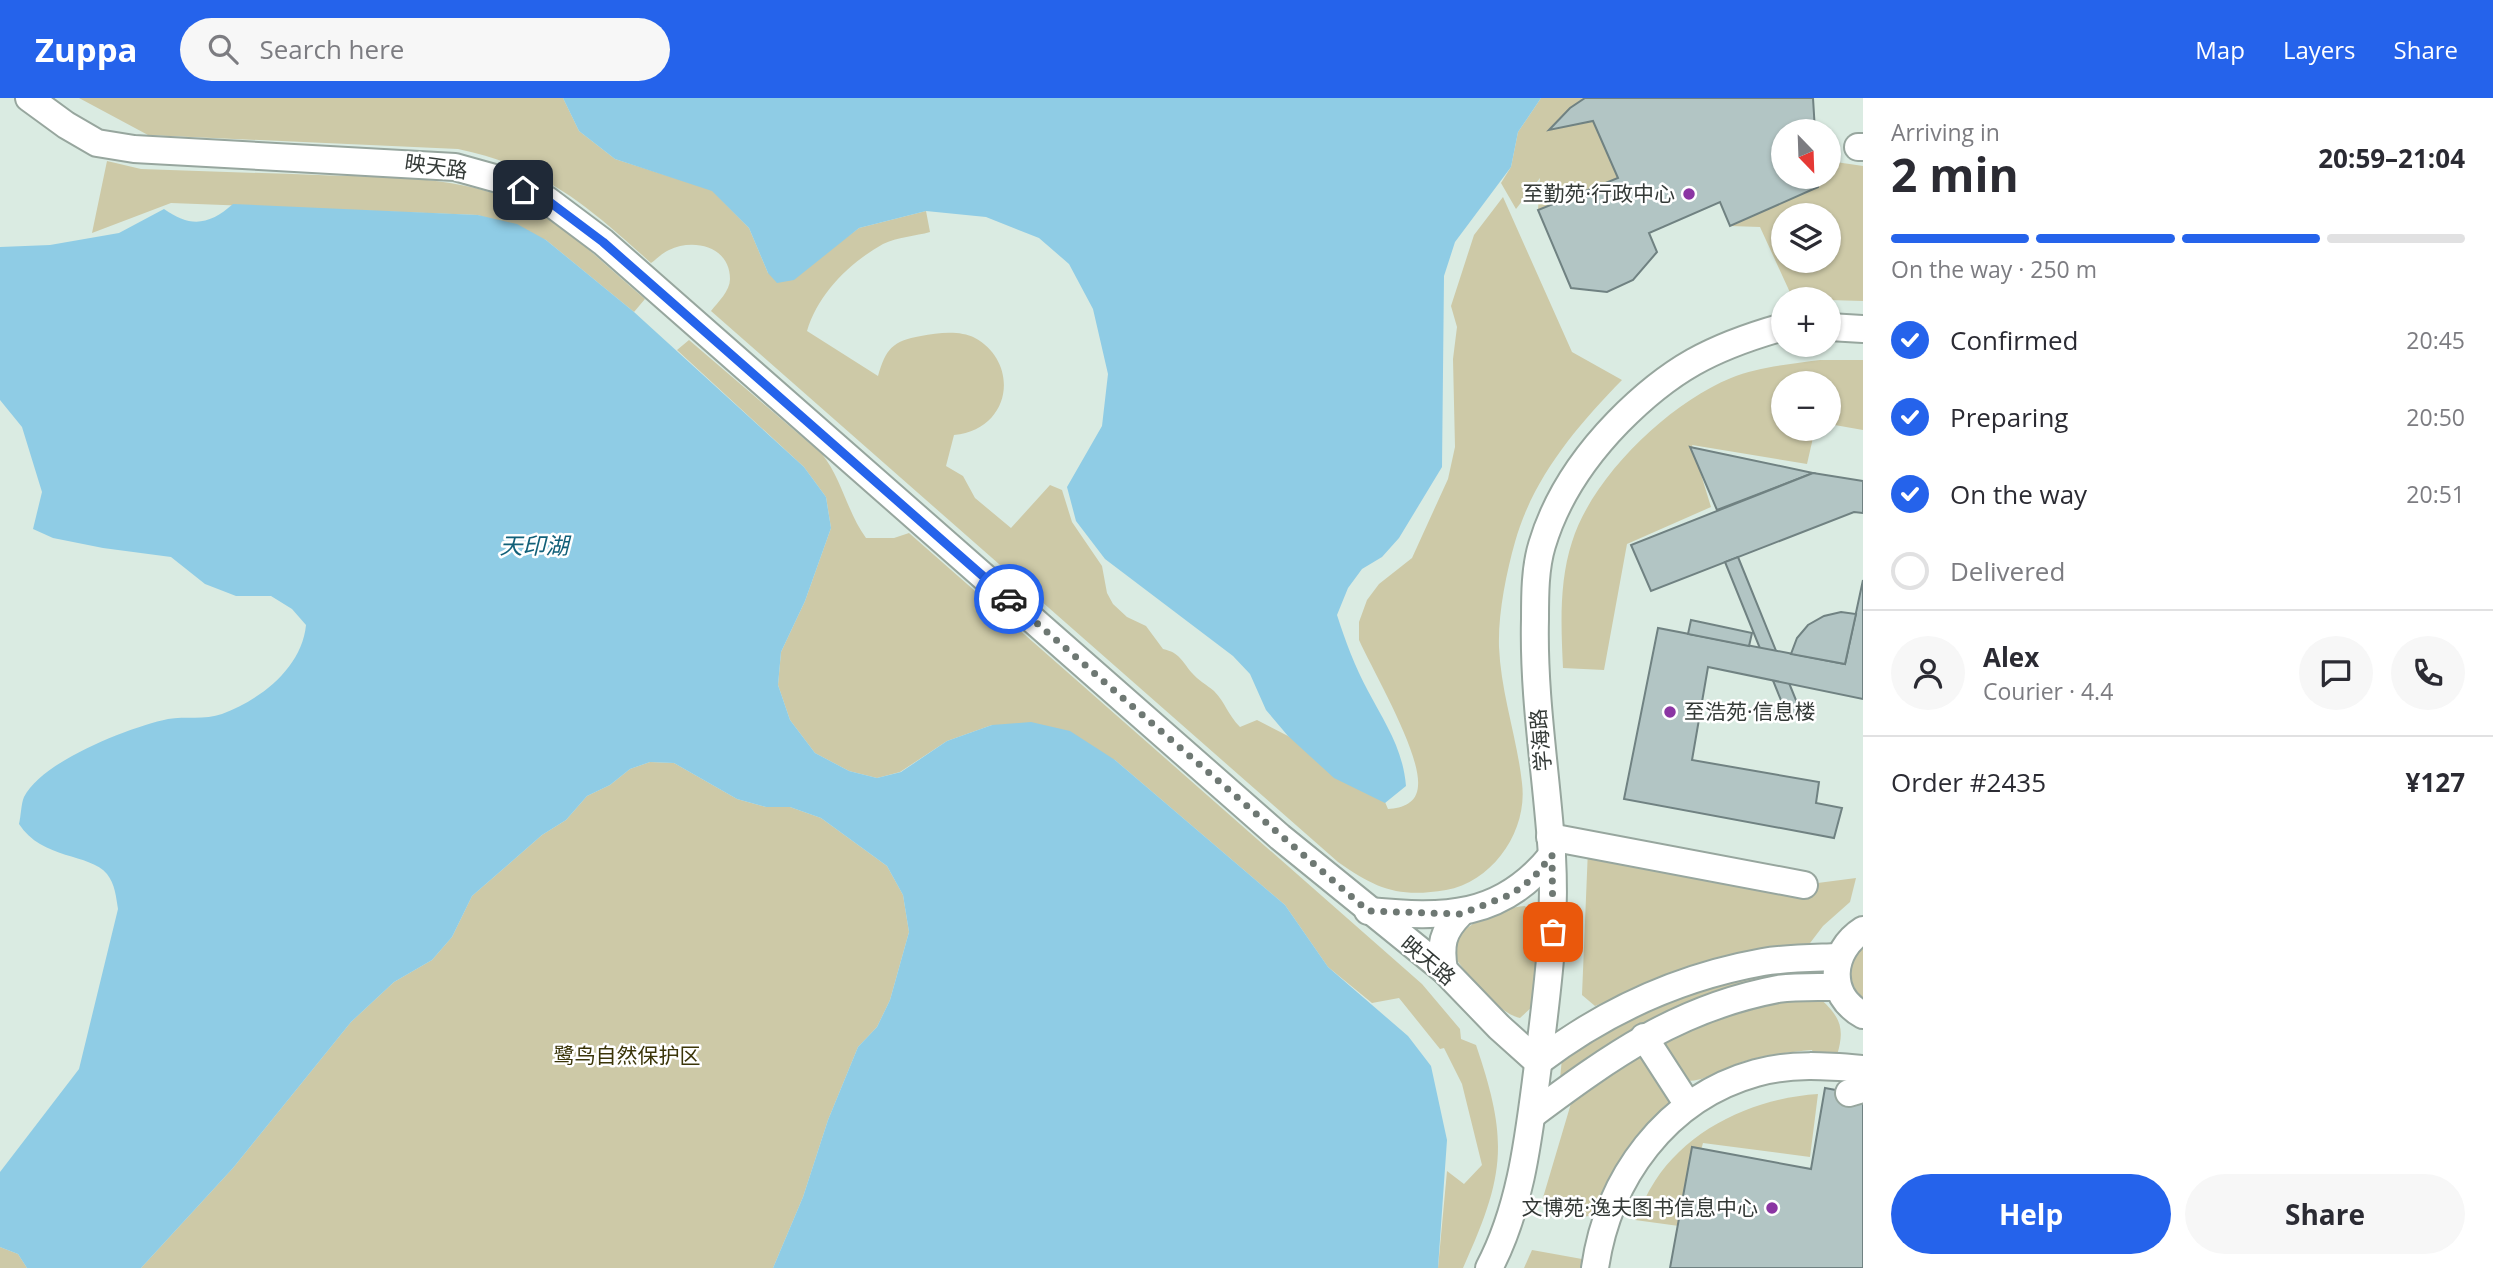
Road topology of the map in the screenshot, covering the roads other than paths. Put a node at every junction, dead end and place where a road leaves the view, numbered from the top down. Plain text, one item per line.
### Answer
1 (29, 98) edge
2 (1841, 328) edge
3 (1863, 329) edge
4 (1771, 331) edge
5 (1551, 846) junction
6 (1804, 885) dead end
7 (1368, 911) junction
8 (1461, 914) junction
9 (1863, 930) edge
10 (1838, 957) junction
11 (1444, 970) junction
12 (1838, 987) junction
13 (1863, 1015) edge
14 (1644, 1037) junction
15 (1538, 1062) junction
16 (1858, 1078) edge
17 (1688, 1105) junction
18 (1532, 1115) junction
19 (1489, 1268) edge
20 (1595, 1268) edge

1 - 7 street, 映天路
2 - 3 street
4 - 5 street, 学海路
5 - 6 street
5 - 8 street
5 - 15 street, 学海路
7 - 8 street
7 - 11 street, 映天路
8 - 11 street
9 - 10 street
10 - 12 street
10 - 15 street
11 - 15 street, 映天路
12 - 13 street
12 - 14 street
14 - 17 street
14 - 18 street
15 - 18 street, 学海路
16 - 17 street
17 - 20 street
18 - 19 street, 学海路

